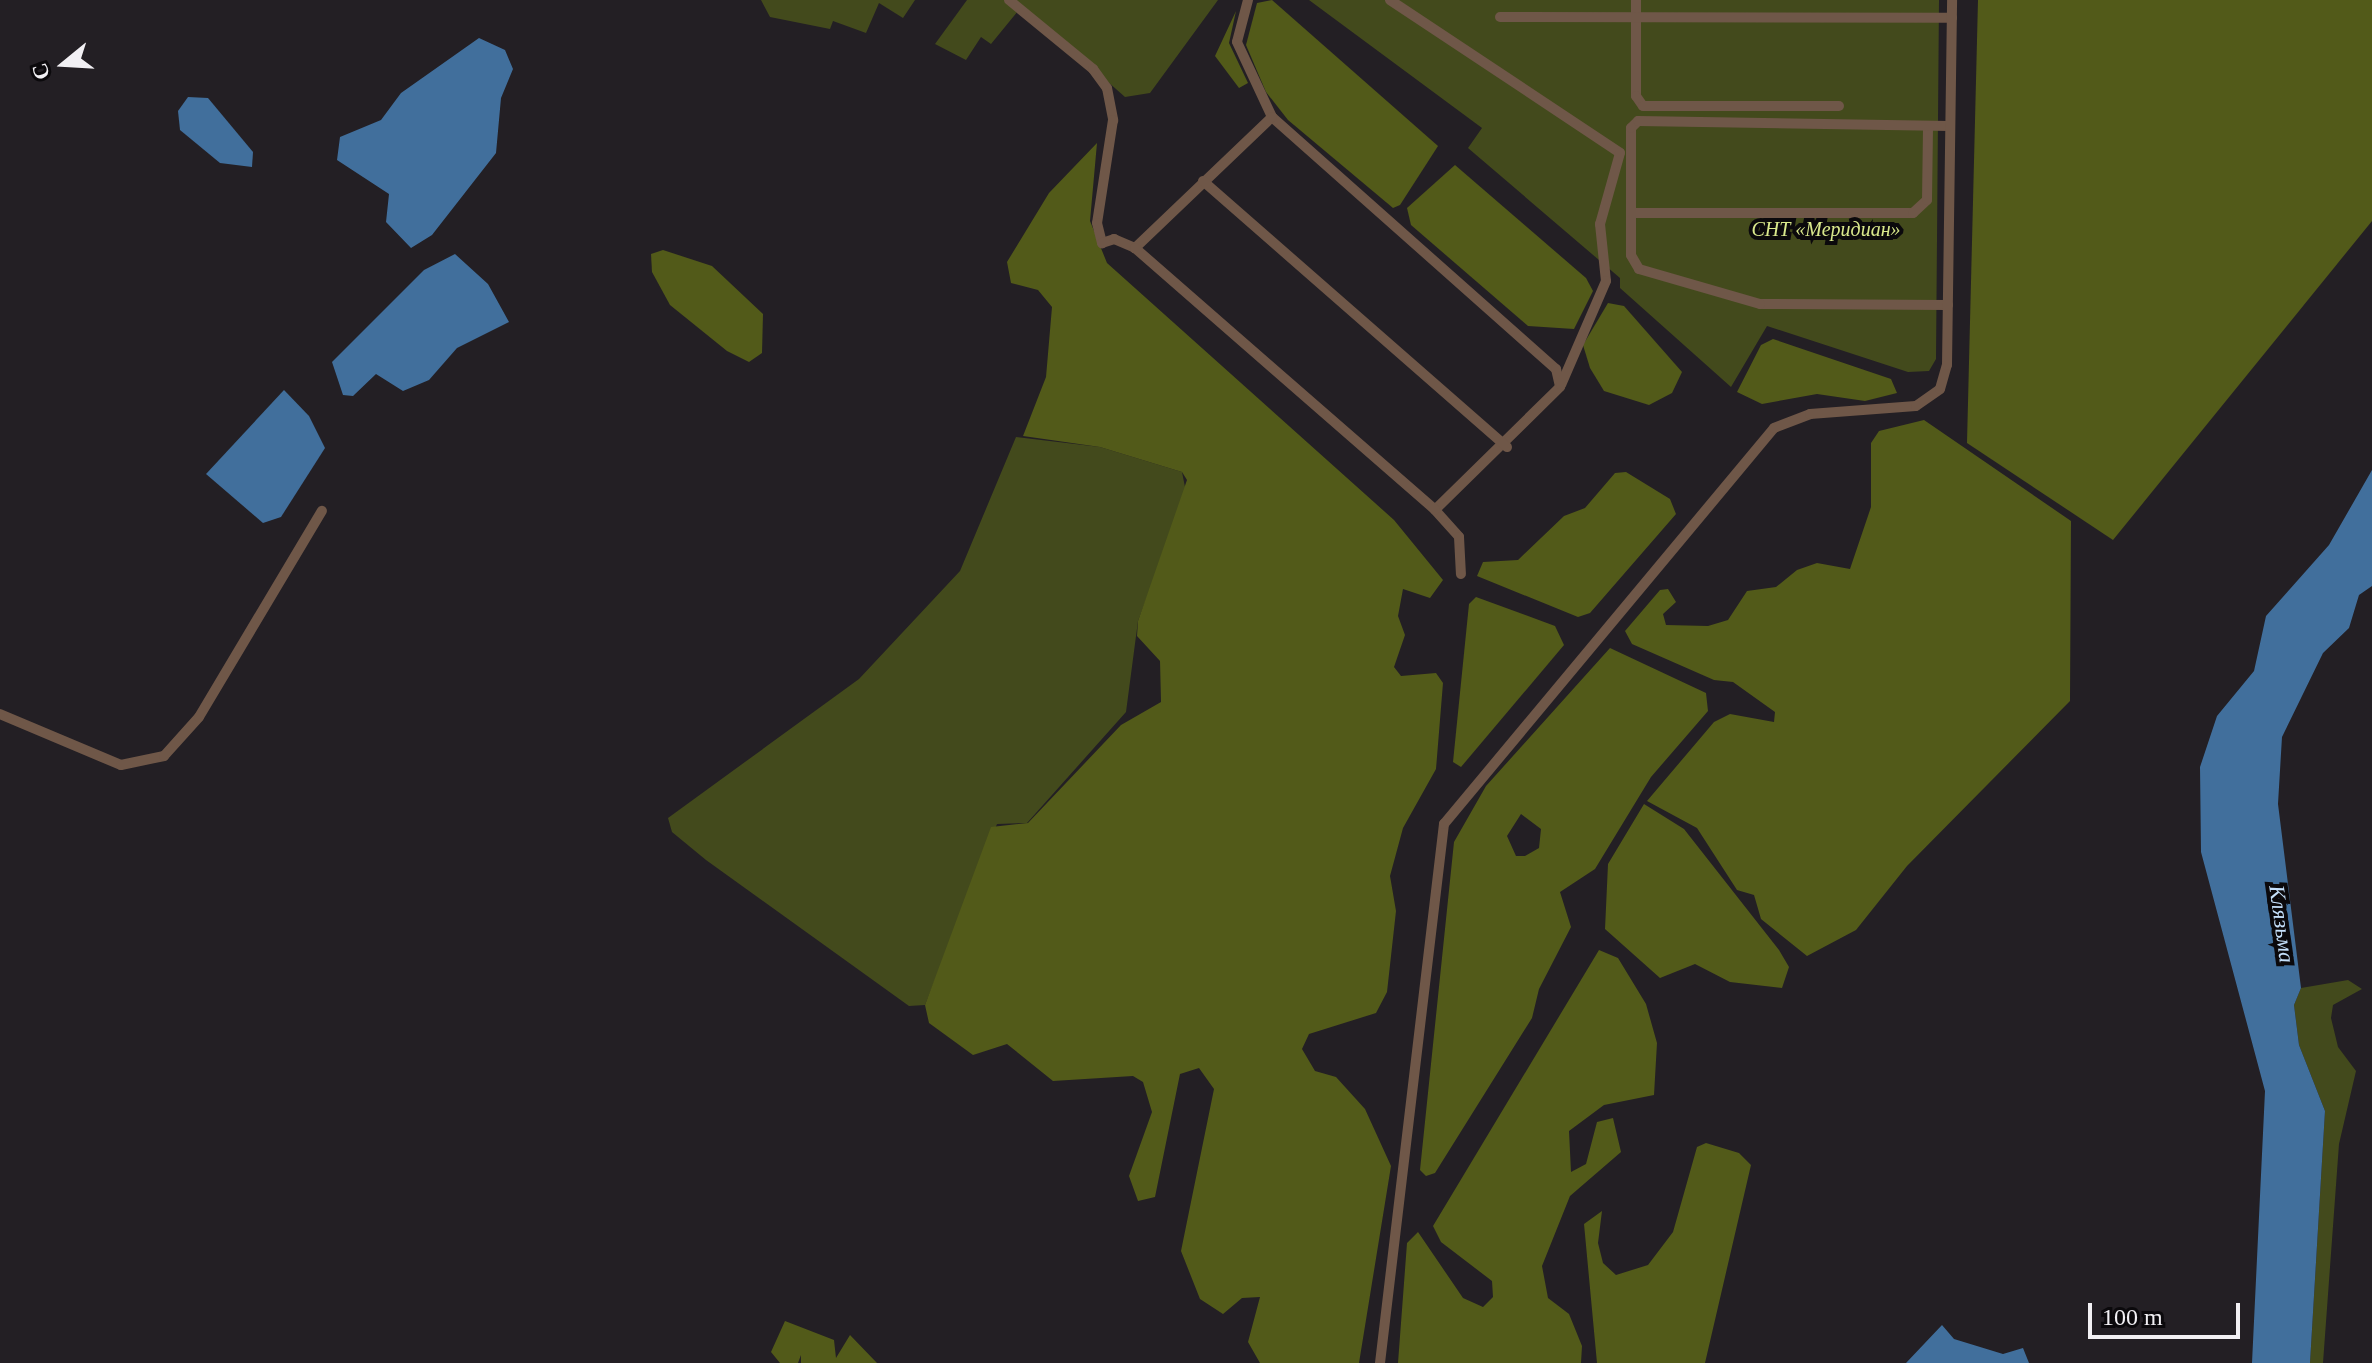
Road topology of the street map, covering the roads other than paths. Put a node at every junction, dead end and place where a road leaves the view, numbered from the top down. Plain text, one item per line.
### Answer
1 (1009, 0) edge
2 (1248, 0) edge
3 (1390, 0) edge
4 (1636, 0) edge
5 (1952, 0) edge
6 (1500, 17) dead end
7 (1636, 17) junction
8 (1952, 18) junction
9 (1839, 106) dead end
10 (1272, 117) junction
11 (1928, 126) junction
12 (1950, 126) junction
13 (1203, 181) junction
14 (1631, 213) junction
15 (1135, 248) junction
16 (1948, 305) junction
17 (1560, 387) junction
18 (1507, 447) junction
19 (1435, 510) junction
20 (322, 511) dead end
21 (1461, 574) dead end
22 (0, 714) edge
23 (1380, 1363) edge

1 - 15 street
2 - 10 street
3 - 17 street
4 - 7 street
5 - 8 street
6 - 7 street
7 - 8 street
7 - 9 street
8 - 12 street
10 - 13 street
10 - 17 street
11 - 12 street
11 - 14 street
11 - 14 street
12 - 16 street
13 - 15 street
13 - 18 street
14 - 16 street
15 - 19 street
16 - 23 street
17 - 18 street
18 - 19 street
19 - 21 street
20 - 22 street

